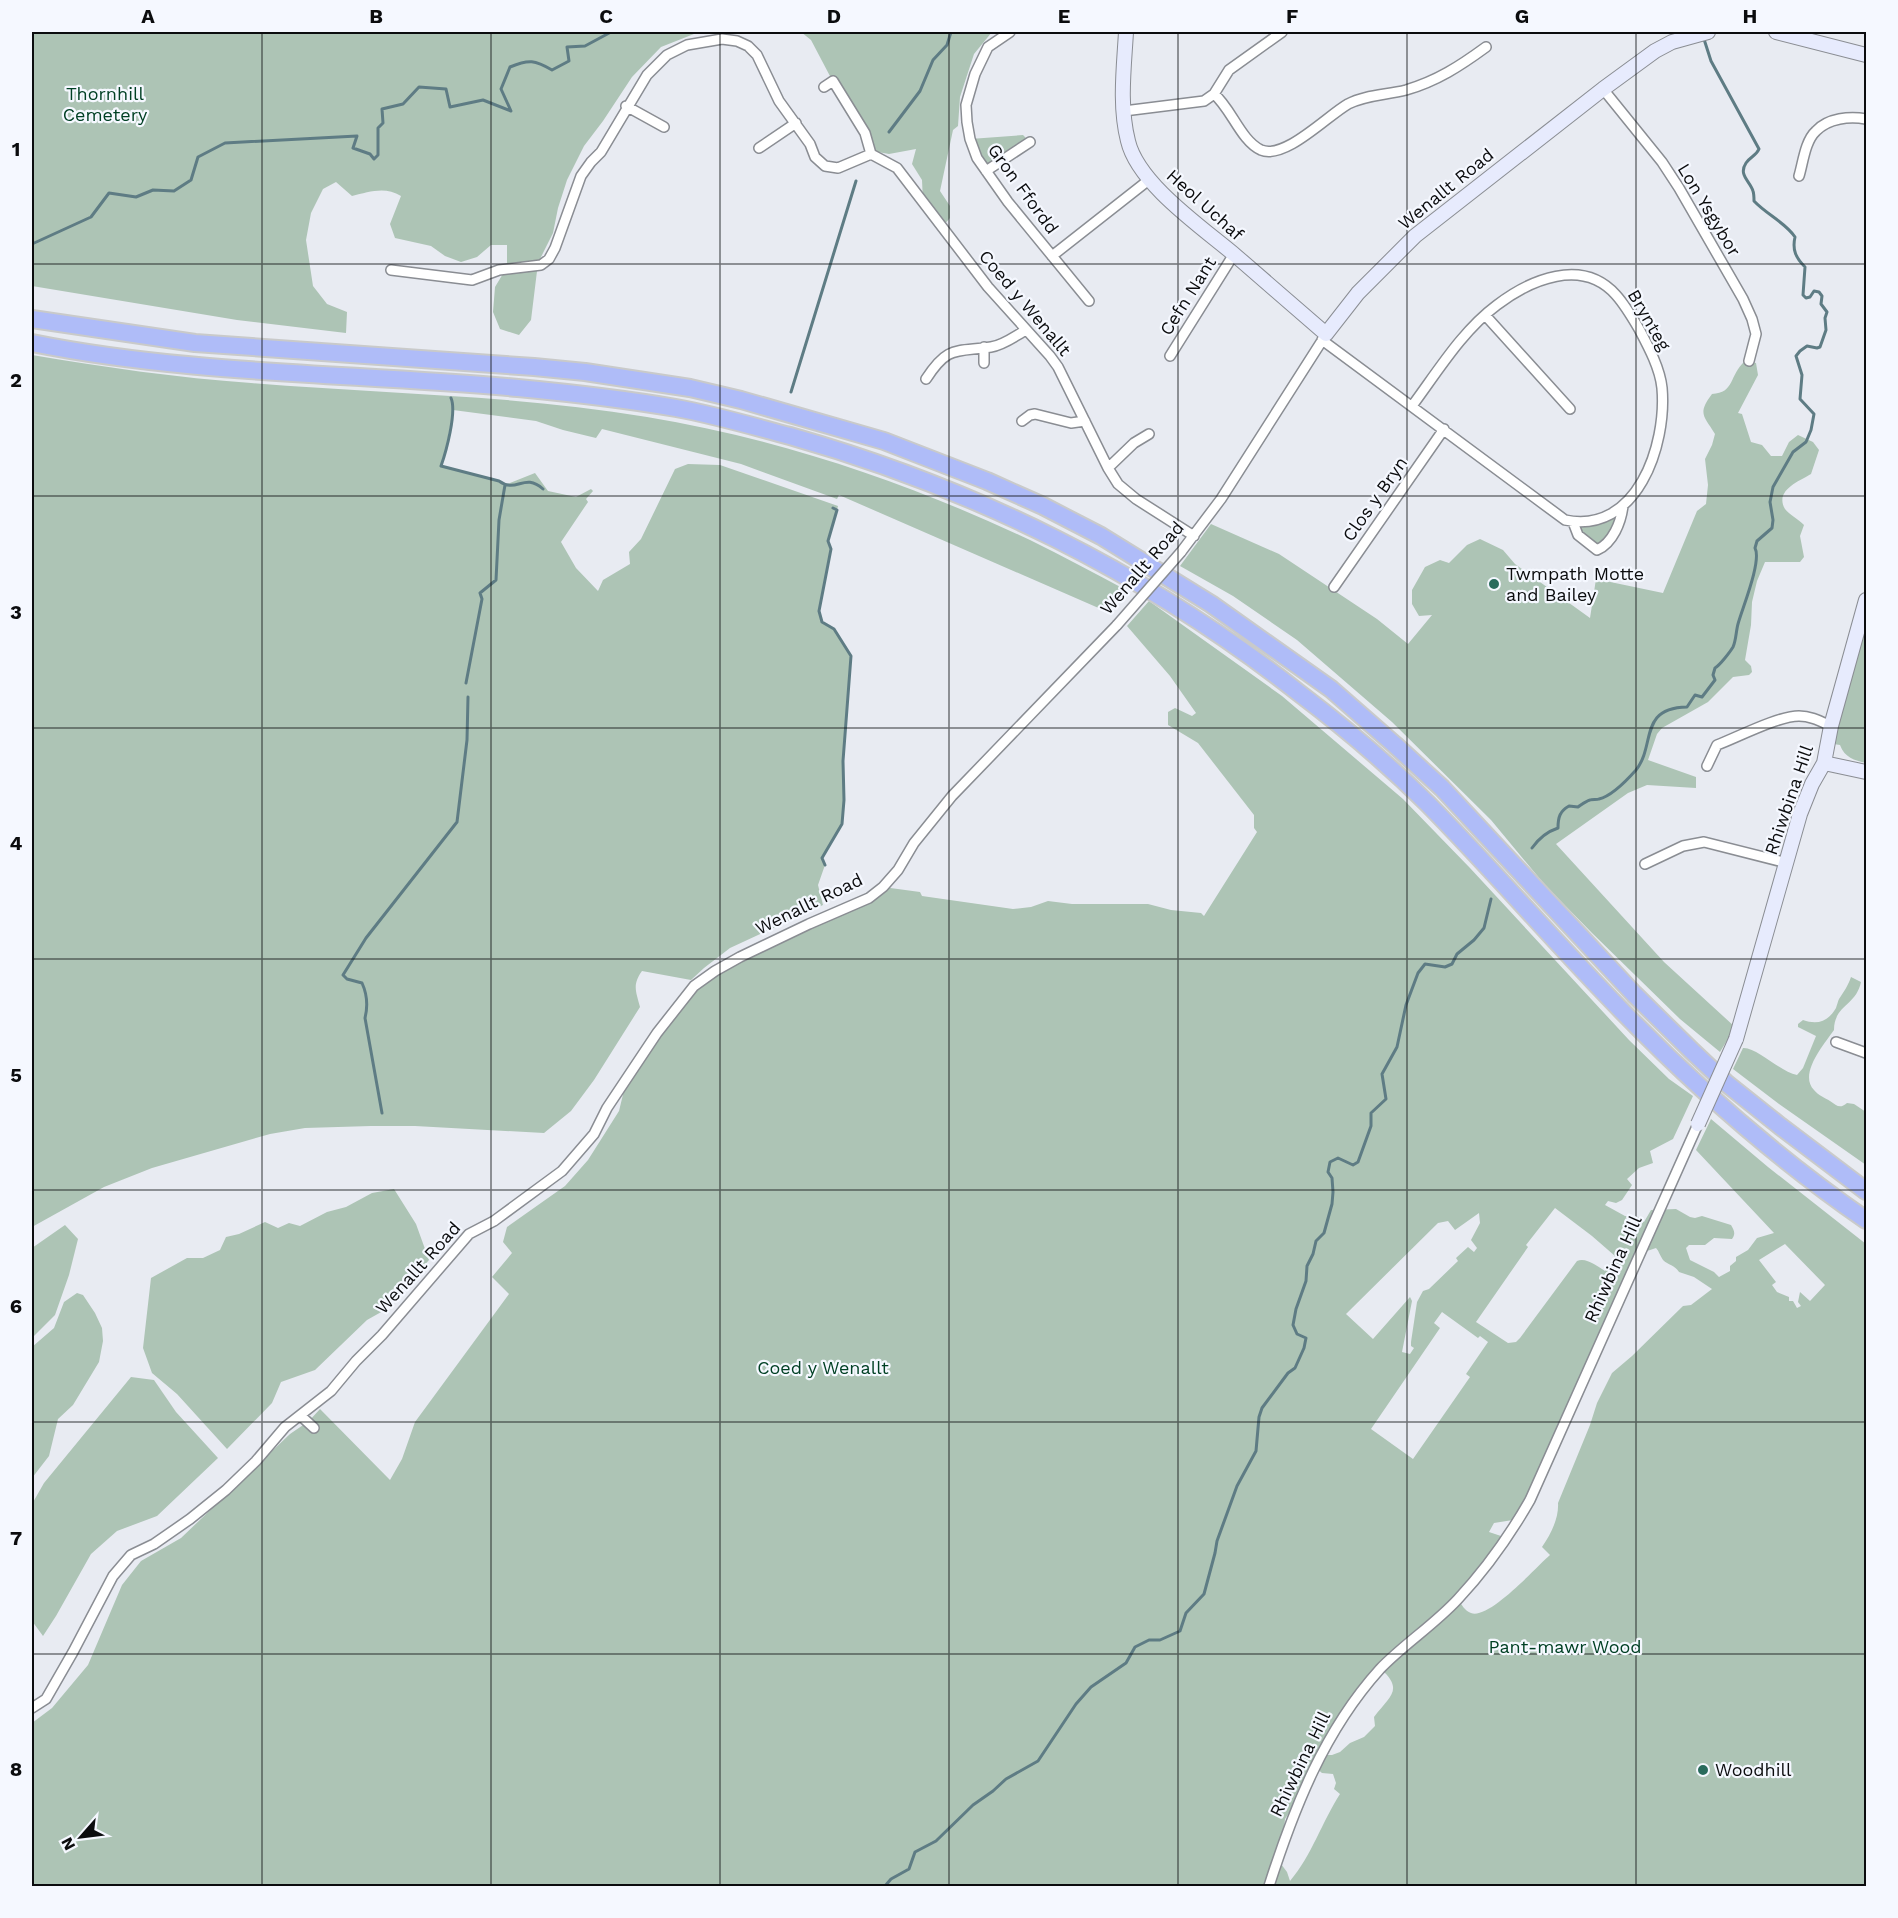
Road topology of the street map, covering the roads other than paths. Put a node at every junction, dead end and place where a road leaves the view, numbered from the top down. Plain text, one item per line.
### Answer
1 (1010, 32) edge
2 (1126, 32) edge
3 (1282, 32) edge
4 (1708, 32) edge
5 (1776, 32) edge
6 (1268, 35) edge
7 (1486, 47) dead end
8 (1866, 55) edge
9 (824, 87) dead end
10 (1603, 89) junction
11 (1214, 94) junction
12 (627, 106) junction
13 (1124, 111) junction
14 (1866, 119) edge
15 (796, 123) junction
16 (664, 127) dead end
17 (1030, 142) dead end
18 (759, 148) dead end
19 (871, 154) junction
20 (986, 171) junction
21 (1799, 176) dead end
22 (1149, 179) junction
23 (1234, 254) junction
24 (1052, 256) junction
25 (391, 270) dead end
26 (1089, 301) dead end
27 (1485, 315) junction
28 (32, 319) edge
29 (1026, 330) junction
30 (1324, 337) junction
31 (32, 343) edge
32 (984, 347) junction
33 (1170, 356) dead end
34 (1749, 361) dead end
35 (984, 363) dead end
36 (926, 379) dead end
37 (1412, 406) junction
38 (1570, 409) dead end
39 (1022, 421) dead end
40 (1085, 421) junction
41 (1444, 429) junction
42 (1149, 434) dead end
43 (1108, 468) junction
44 (1623, 506) junction
45 (1573, 522) junction
46 (1194, 536) junction
47 (1334, 587) dead end
48 (1866, 600) edge
49 (1831, 726) junction
50 (1824, 763) junction
51 (1707, 766) dead end
52 (1866, 772) edge
53 (1787, 863) junction
54 (1645, 864) dead end
55 (1836, 1042) dead end
56 (1866, 1053) edge
57 (1698, 1124) joint
58 (1866, 1191) edge
59 (1866, 1220) edge
60 (301, 1416) junction
61 (314, 1428) dead end
62 (32, 1707) edge
63 (1269, 1887) edge

1 - 20 street, Gron Ffordd
2 - 13 street, Heol Uchaf
3 - 6 street
4 - 10 street, Wenallt Road
5 - 8 street
6 - 11 street
7 - 11 street
9 - 19 street
10 - 30 street, Wenallt Road
10 - 34 street, Lon Ysgybor
11 - 13 street
12 - 15 street
12 - 16 street
12 - 25 street
13 - 22 street, Heol Uchaf
14 - 21 street
15 - 18 street
15 - 19 street
17 - 20 street
19 - 29 street, Coed y Wenallt
20 - 24 street, Gron Ffordd
22 - 23 street, Heol Uchaf
22 - 24 street, Gron Ffordd
23 - 30 street, Heol Uchaf
23 - 33 street, Cefn Nant
24 - 26 street
27 - 37 street, Brynteg
27 - 38 street
27 - 44 street, Brynteg
28 - 58 highway
29 - 32 street
29 - 40 street, Coed y Wenallt
30 - 37 street, Brynteg
30 - 46 street, Wenallt Road
31 - 59 highway
32 - 35 street
32 - 36 street
37 - 41 street, Brynteg
39 - 40 street
40 - 43 street, Coed y Wenallt
41 - 45 street, Brynteg
41 - 47 street, Clos y Bryn
42 - 43 street
43 - 46 street, Coed y Wenallt
44 - 45 street, Brynteg
44 - 45 street, Brynteg
46 - 60 street, Wenallt Road, bridge
48 - 49 street, Rhiwbina Hill
49 - 50 street, Rhiwbina Hill
49 - 51 street
50 - 52 street
50 - 53 street, Rhiwbina Hill
53 - 54 street
53 - 57 street, Rhiwbina Hill, bridge
55 - 56 street
57 - 63 street, Rhiwbina Hill
60 - 61 street
60 - 62 street, Wenallt Road

